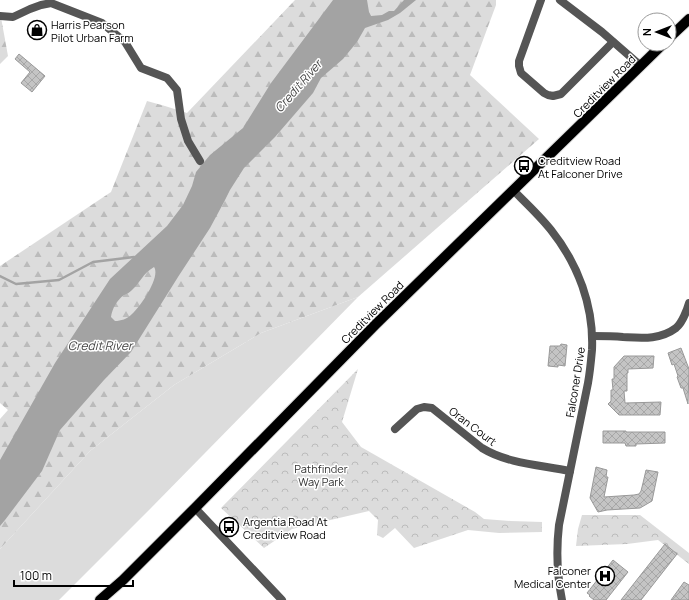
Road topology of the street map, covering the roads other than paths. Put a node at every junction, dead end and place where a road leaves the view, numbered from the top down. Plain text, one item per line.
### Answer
1 (541, 0) edge
2 (560, 0) edge
3 (0, 16) edge
4 (689, 19) edge
5 (677, 30) edge
6 (613, 42) junction
7 (655, 52) edge
8 (641, 66) junction
9 (200, 160) dead end
10 (513, 190) junction
11 (689, 303) edge
12 (592, 336) junction
13 (395, 429) dead end
14 (570, 471) junction
15 (194, 508) junction
16 (100, 600) edge
17 (282, 600) edge
18 (562, 600) edge

1 - 6 street
2 - 6 street
3 - 9 street
4 - 5 main road
6 - 8 street
7 - 8 main road, Creditview Road
8 - 10 main road, Creditview Road
10 - 12 street, Falconer Drive
10 - 15 main road, Creditview Road
11 - 12 street
12 - 14 street, Falconer Drive
13 - 14 street, Oran Court
14 - 18 street, Falconer Drive
15 - 16 main road, Creditview Road
15 - 17 street

